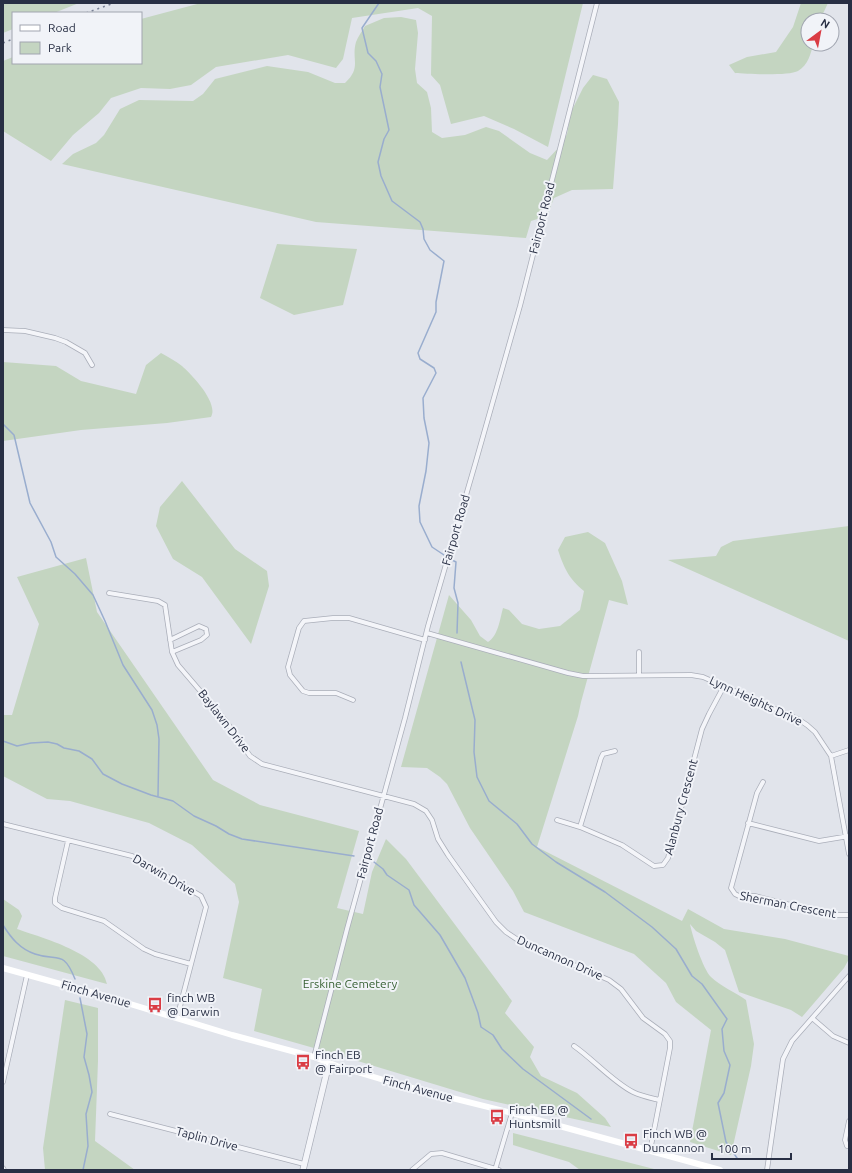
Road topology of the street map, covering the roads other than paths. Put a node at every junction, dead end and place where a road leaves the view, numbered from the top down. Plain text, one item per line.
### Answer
1 (597, 3) edge
2 (3, 330) edge
3 (92, 365) dead end
4 (110, 593) dead end
5 (426, 633) junction
6 (170, 640) junction
7 (425, 640) junction
8 (172, 652) junction
9 (638, 652) dead end
10 (638, 675) junction
11 (724, 686) junction
12 (353, 700) dead end
13 (849, 750) edge
14 (615, 751) dead end
15 (832, 756) junction
16 (763, 782) dead end
17 (383, 796) junction
18 (558, 820) dead end
19 (748, 823) junction
20 (3, 824) edge
21 (580, 827) junction
22 (848, 836) edge
23 (68, 841) junction
24 (849, 854) edge
25 (849, 915) edge
26 (191, 964) junction
27 (3, 968) edge
28 (27, 975) junction
29 (849, 976) edge
30 (177, 1018) junction
31 (812, 1018) junction
32 (849, 1043) edge
33 (574, 1046) dead end
34 (314, 1057) junction
35 (329, 1063) junction
36 (3, 1082) edge
37 (659, 1100) junction
38 (512, 1113) junction
39 (110, 1114) dead end
40 (849, 1121) edge
41 (849, 1146) edge
42 (650, 1151) junction
43 (303, 1167) edge
44 (412, 1170) edge
45 (496, 1170) edge
46 (720, 1170) edge
47 (767, 1170) edge

1 - 5 street, Fairport Road
2 - 3 street
4 - 6 street, Baylawn Drive
5 - 7 street, Fairport Road
5 - 10 street, Lynn Heights Drive
6 - 8 street, Baylawn Drive
6 - 8 street
7 - 12 street
7 - 17 street, Fairport Road
8 - 17 street, Baylawn Drive
9 - 10 street
10 - 11 street, Lynn Heights Drive
11 - 15 street, Lynn Heights Drive
11 - 21 street, Alanbury Crescent
13 - 15 street
14 - 21 street
15 - 22 street, Lynn Heights Drive
16 - 19 street, Sherman Crescent
17 - 34 street, Fairport Road
17 - 37 street, Duncannon Drive
18 - 21 street, Alanbury Crescent
19 - 22 street
19 - 25 street, Sherman Crescent
20 - 23 street, Darwin Drive
22 - 24 street, Lynn Heights Drive
23 - 26 street
23 - 26 street, Darwin Drive
26 - 30 street, Darwin Drive
27 - 28 main road, Finch Avenue
28 - 30 main road, Finch Avenue
28 - 36 street
29 - 31 street
30 - 34 main road, Finch Avenue
31 - 32 street
31 - 47 street
33 - 37 street
34 - 35 main road, Finch Avenue
35 - 38 main road, Finch Avenue
35 - 43 street
37 - 42 street, Duncannon Drive
38 - 42 main road, Finch Avenue
38 - 45 street
39 - 43 street, Taplin Drive
40 - 41 street
42 - 46 main road, Finch Avenue
44 - 45 street

